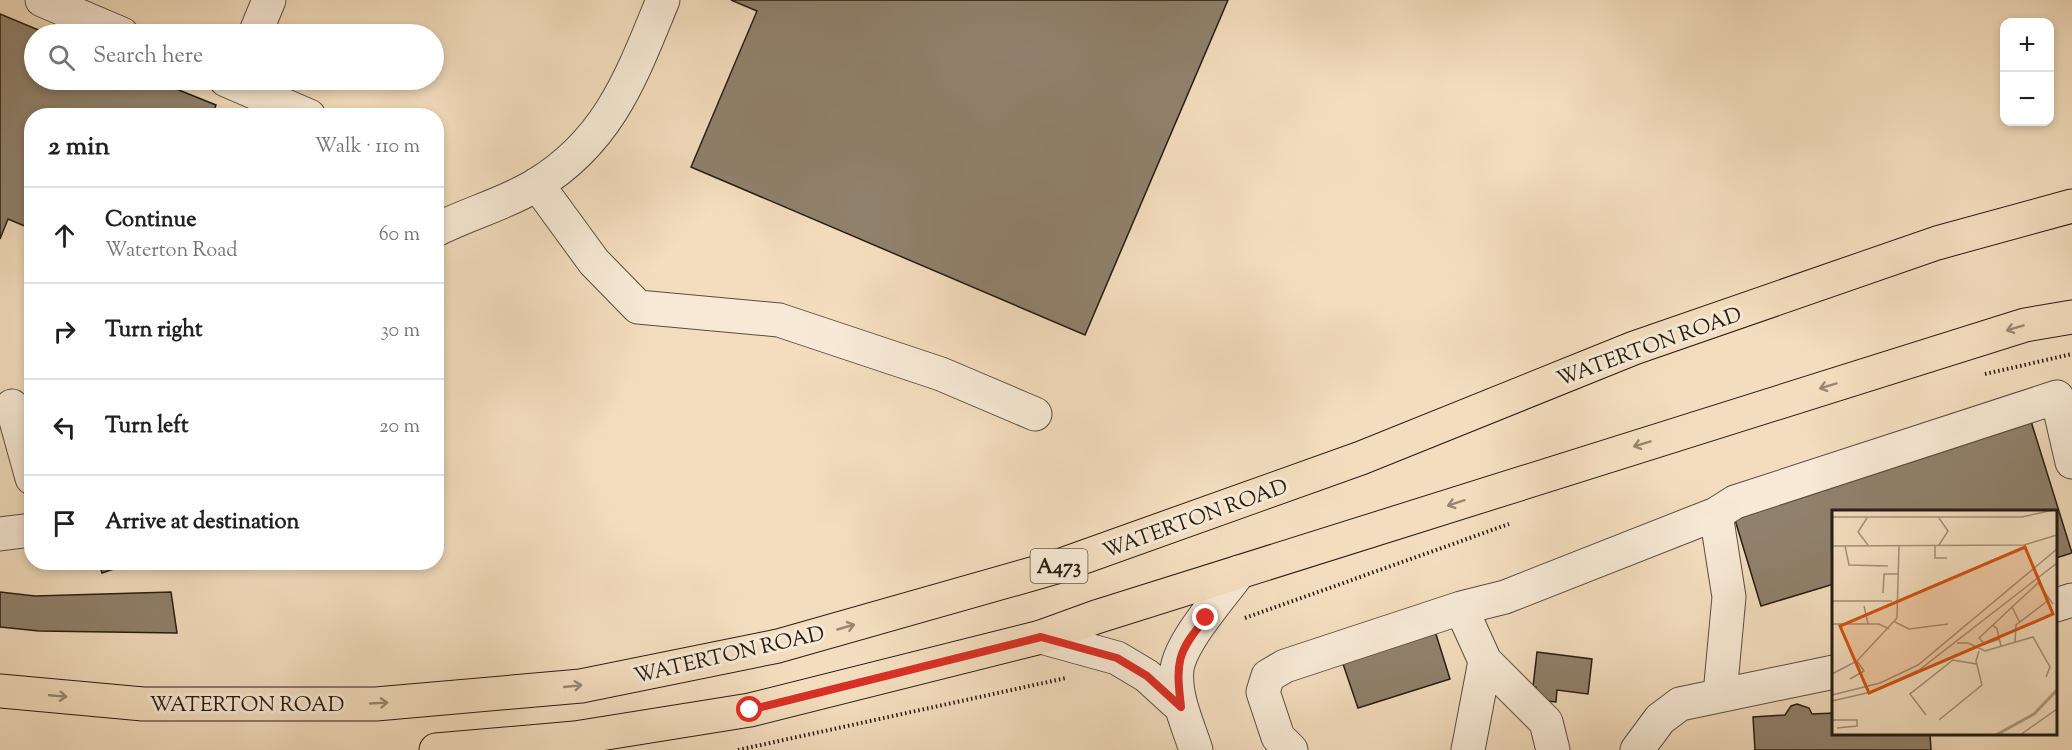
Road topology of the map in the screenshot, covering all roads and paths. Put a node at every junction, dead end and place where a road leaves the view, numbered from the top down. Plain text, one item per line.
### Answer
1 (42, 0) edge
2 (268, 0) edge
3 (663, 0) edge
4 (98, 24) edge
5 (259, 24) edge
6 (269, 90) edge
7 (297, 108) edge
8 (537, 184) junction
9 (2072, 206) edge
10 (444, 220) edge
11 (2072, 317) edge
12 (2072, 354) edge
13 (1984, 374) dead end
14 (14, 404) edge
15 (1035, 414) dead end
16 (24, 445) edge
17 (2072, 462) edge
18 (1716, 514) junction
19 (1520, 520) dead end
20 (24, 531) edge
21 (0, 534) edge
22 (1239, 572) junction
23 (2072, 600) edge
24 (2057, 605) edge
25 (1461, 608) junction
26 (1242, 619) dead end
27 (1041, 637) junction
28 (1485, 662) junction
29 (1832, 672) edge
30 (1075, 676) dead end
31 (0, 691) edge
32 (1720, 694) junction
33 (1181, 707) junction
34 (436, 750) edge
35 (738, 750) edge
36 (1196, 750) edge
37 (1291, 750) edge
38 (1468, 750) edge
39 (1553, 750) edge
40 (1637, 750) edge

1 - 4 street
2 - 5 street
3 - 8 street
6 - 7 street
8 - 10 street
8 - 15 street
31 -> 9 main road, WATERTON ROAD / A473
11 -> 22 main road
12 - 13 path
14 - 16 street
17 - 18 street
18 - 25 street
18 - 32 street
19 - 26 path
20 - 21 street
22 - 27 main road
22 - 33 street
23 - 24 street
25 - 28 street
25 - 37 street
27 - 33 street
27 - 34 main road
28 - 38 street
28 - 39 street
29 - 32 street
30 - 35 path
32 - 40 street
33 - 36 street

